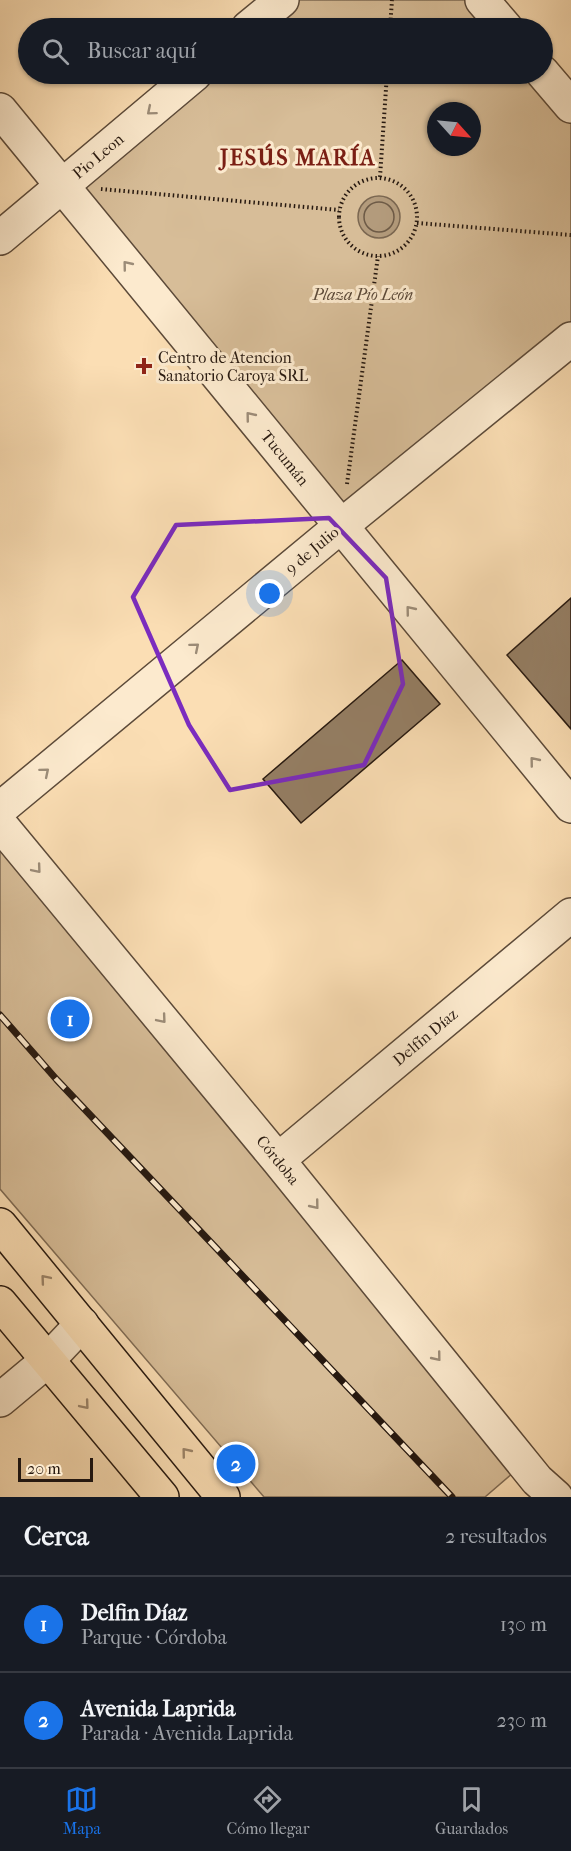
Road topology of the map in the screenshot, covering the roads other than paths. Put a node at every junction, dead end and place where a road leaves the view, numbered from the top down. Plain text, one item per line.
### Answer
1 (282, 0) edge
2 (482, 0) edge
3 (260, 18) edge
4 (497, 18) edge
5 (183, 84) edge
6 (553, 84) edge
7 (571, 106) edge
8 (0, 110) edge
9 (62, 186) junction
10 (0, 238) edge
11 (571, 339) edge
12 (341, 526) junction
13 (571, 806) edge
14 (0, 809) edge
15 (0, 824) edge
16 (571, 915) edge
17 (278, 1160) junction
18 (0, 1225) edge
19 (0, 1303) edge
20 (82, 1324) junction
21 (48, 1360) junction
22 (0, 1400) edge
23 (162, 1497) edge
24 (223, 1497) edge
25 (556, 1497) edge

1 - 3 street
2 - 4 street
5 -> 9 street, Pio Leon
6 - 7 street
8 - 9 street, Tucumán
9 - 10 street, Pio Leon
12 -> 9 street, Tucumán
11 - 12 street, 9 de Julio
13 -> 12 street, Tucumán
14 -> 12 street, 9 de Julio
15 -> 17 street, Córdoba
16 - 17 street, Delfín Díaz
17 -> 25 street, Córdoba
20 -> 18 main road
19 - 21 main road
20 - 21 street
24 -> 20 main road
21 - 22 street
21 -> 23 main road

